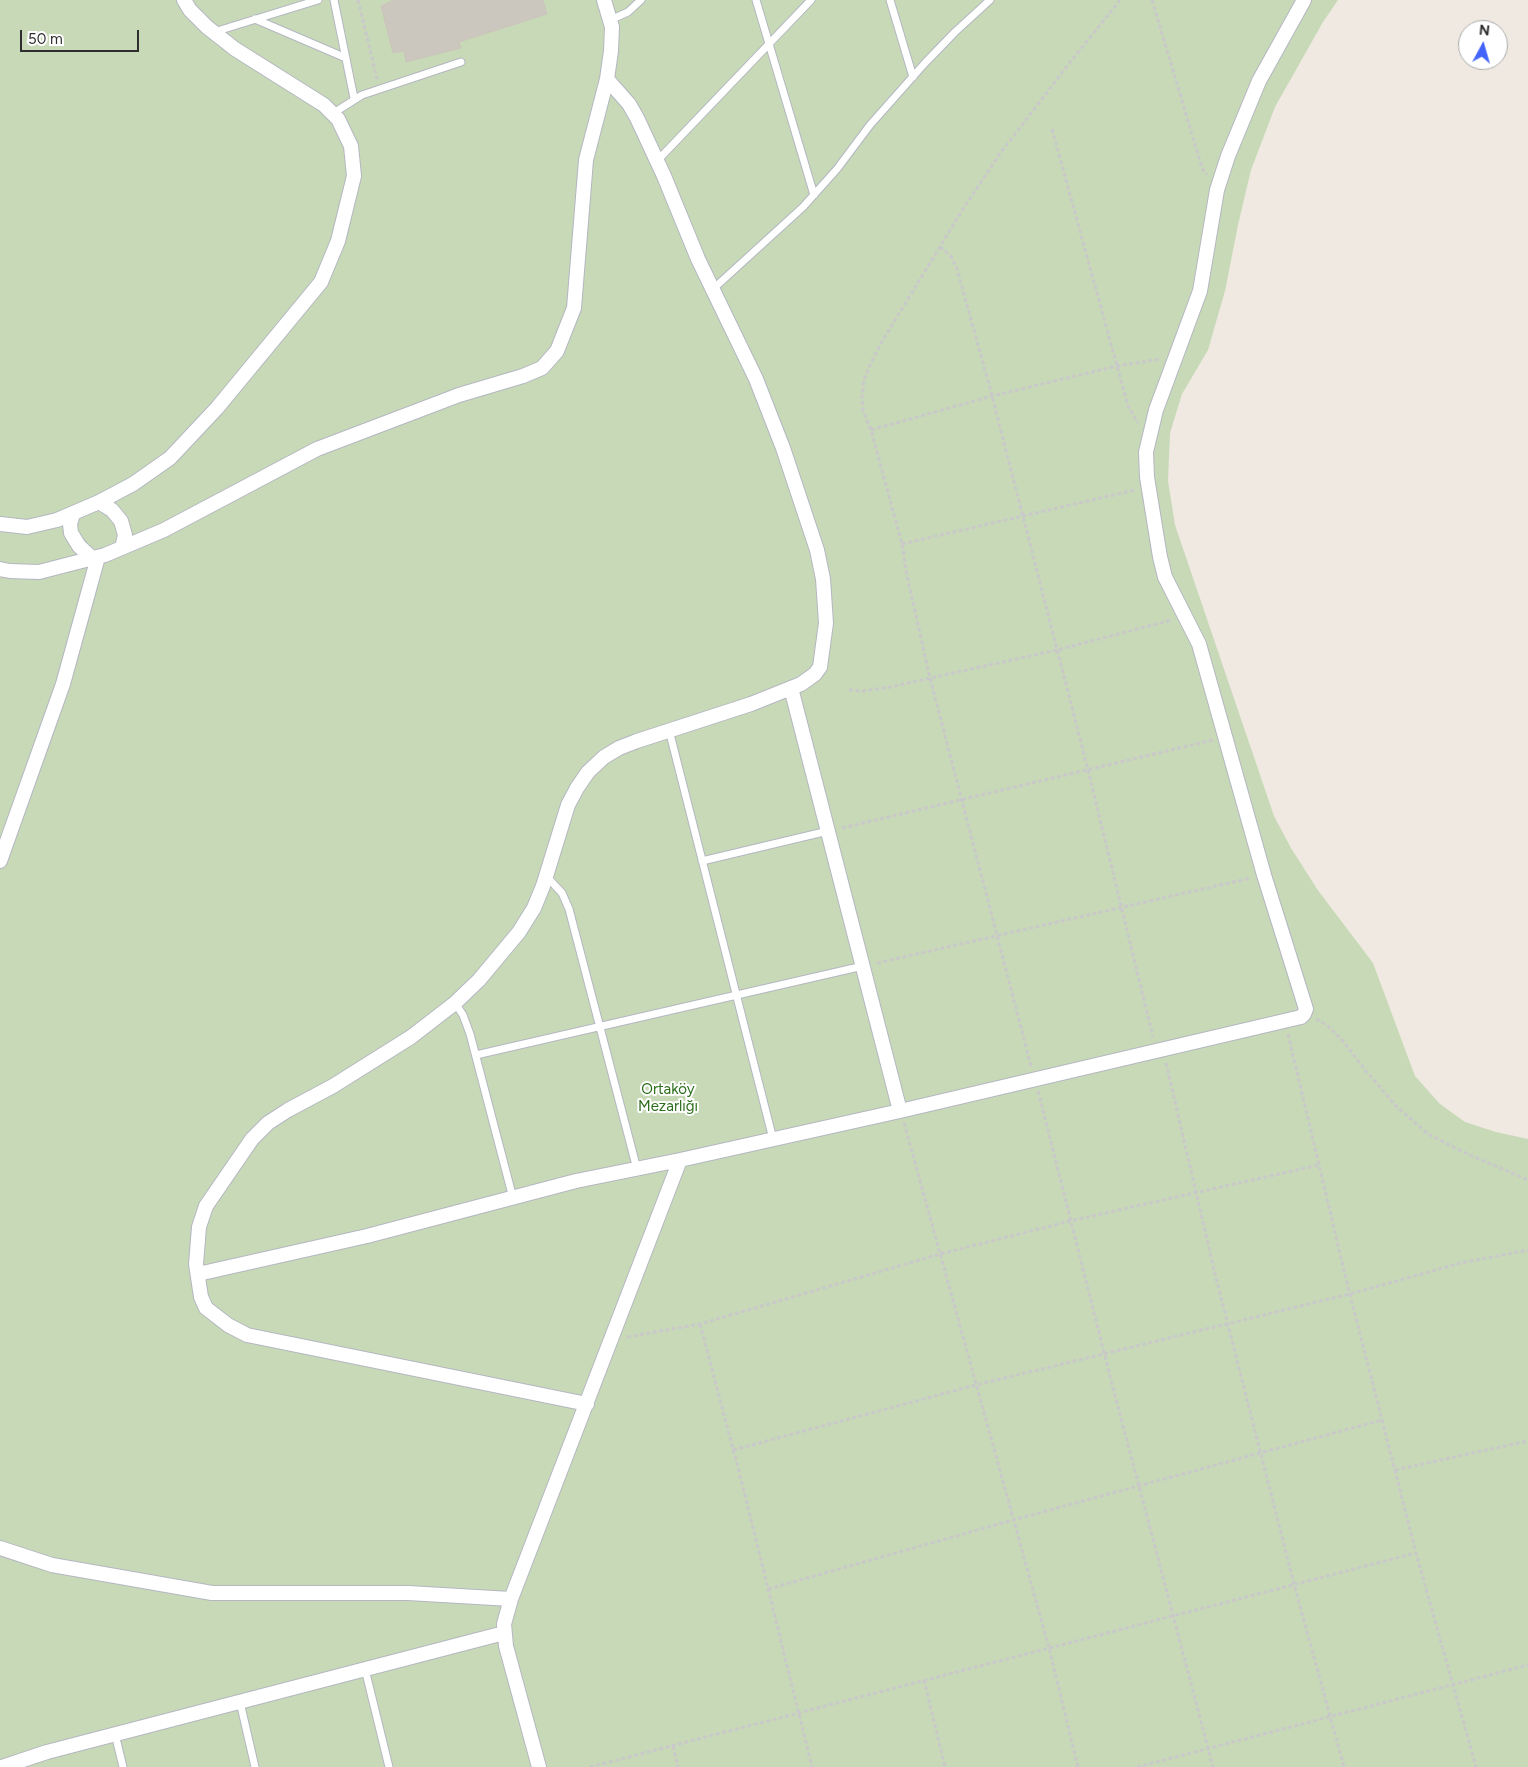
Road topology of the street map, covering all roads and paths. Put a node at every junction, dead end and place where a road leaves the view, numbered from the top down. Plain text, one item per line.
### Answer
1 (184, 0) edge
2 (318, 0) edge
3 (334, 0) edge
4 (358, 0) edge
5 (604, 0) edge
6 (641, 0) edge
7 (756, 0) edge
8 (811, 0) edge
9 (890, 0) edge
10 (990, 0) edge
11 (1120, 0) edge
12 (1152, 0) edge
13 (1304, 0) edge
14 (255, 19) junction
15 (610, 20) junction
16 (214, 32) junction
17 (769, 43) junction
18 (346, 58) junction
19 (461, 62) dead end
20 (912, 77) junction
21 (607, 79) junction
22 (379, 90) junction
23 (354, 98) junction
24 (332, 114) junction
25 (1052, 128) dead end
26 (657, 162) junction
27 (1217, 190) junction
28 (814, 195) junction
29 (940, 247) junction
30 (713, 289) junction
31 (1176, 357) junction
32 (1117, 366) junction
33 (992, 396) junction
34 (870, 430) junction
35 (1149, 437) junction
36 (1148, 487) junction
37 (99, 502) junction
38 (73, 514) junction
39 (1022, 516) junction
40 (0, 524) edge
41 (902, 544) junction
42 (122, 548) junction
43 (95, 558) junction
44 (0, 568) edge
45 (1186, 616) junction
46 (1057, 650) junction
47 (930, 678) junction
48 (791, 688) junction
49 (849, 690) dead end
50 (669, 730) junction
51 (1226, 737) junction
52 (1088, 770) junction
53 (961, 800) junction
54 (828, 832) junction
55 (0, 861) edge
56 (702, 861) junction
57 (1264, 875) junction
58 (546, 876) junction
59 (1121, 906) junction
60 (998, 935) junction
61 (863, 966) junction
62 (736, 994) junction
63 (455, 1002) junction
64 (1304, 1014) junction
65 (1285, 1021) junction
66 (600, 1026) junction
67 (1160, 1050) junction
68 (476, 1055) junction
69 (1035, 1080) junction
70 (900, 1111) junction
71 (773, 1139) junction
72 (680, 1160) junction
73 (1319, 1166) junction
74 (637, 1168) junction
75 (1528, 1180) edge
76 (1196, 1193) junction
77 (513, 1198) junction
78 (1070, 1221) junction
79 (1528, 1250) edge
80 (940, 1254) junction
81 (198, 1274) junction
82 (1350, 1294) junction
83 (700, 1324) junction
84 (1227, 1324) junction
85 (612, 1339) junction
86 (1104, 1354) junction
87 (976, 1385) junction
88 (587, 1404) junction
89 (1382, 1420) junction
90 (1528, 1441) edge
91 (733, 1450) junction
92 (1261, 1453) junction
93 (1395, 1470) junction
94 (1139, 1486) junction
95 (1013, 1520) junction
96 (0, 1548) edge
97 (1416, 1553) junction
98 (1294, 1584) junction
99 (768, 1589) junction
100 (511, 1599) junction
101 (1174, 1615) junction
102 (504, 1633) junction
103 (1048, 1648) junction
104 (1528, 1665) edge
105 (365, 1669) junction
106 (924, 1680) junction
107 (1454, 1684) junction
108 (240, 1702) junction
109 (798, 1713) junction
110 (1331, 1717) junction
111 (115, 1734) junction
112 (673, 1746) junction
113 (1208, 1749) junction
114 (2, 1767) edge
115 (122, 1767) edge
116 (255, 1767) edge
117 (389, 1767) edge
118 (539, 1767) edge
119 (590, 1767) edge
120 (678, 1767) edge
121 (812, 1767) edge
122 (945, 1767) edge
123 (1078, 1767) edge
124 (1137, 1767) edge
125 (1213, 1767) edge
126 (1344, 1767) edge
127 (1476, 1767) edge

1 - 16 street
2 - 14 lane
3 - 18 lane
4 - 22 path
5 - 15 street
6 - 15 lane
7 - 17 lane
8 - 17 lane
9 - 20 lane
10 - 20 lane
11 - 29 path
12 - 27 path
13 - 27 street
14 - 16 lane
14 - 18 lane
15 - 21 street
16 - 24 street
17 - 26 lane
17 - 28 lane
18 - 23 lane
19 - 22 lane
20 - 28 lane
21 - 26 street
21 - 42 street
22 - 23 lane
23 - 24 lane
24 - 37 street
25 - 32 path
26 - 30 street
27 - 31 street
28 - 30 lane
29 - 33 path
29 - 34 path
30 - 48 street
31 - 32 path
31 - 35 street
32 - 33 path
32 - 35 path
33 - 34 path
33 - 39 path
34 - 41 path
35 - 36 street
36 - 39 path
36 - 45 street
37 - 38 street
37 - 42 street
38 - 40 street
38 - 43 street
39 - 41 path
39 - 46 path
41 - 47 path
42 - 43 street
43 - 44 street
43 - 55 street
45 - 46 path
45 - 51 street
46 - 47 path
46 - 52 path
47 - 49 path
47 - 53 path
48 - 50 street
48 - 54 street
50 - 56 lane
50 - 58 street
51 - 52 path
51 - 57 street
52 - 53 path
52 - 59 path
53 - 54 path
53 - 60 path
54 - 56 lane
54 - 61 street
56 - 62 lane
57 - 59 path
57 - 64 street
58 - 63 street
58 - 66 lane
59 - 60 path
59 - 67 path
60 - 61 path
60 - 69 path
61 - 62 lane
61 - 70 street
62 - 66 lane
62 - 71 lane
63 - 68 lane
63 - 81 street
64 - 65 street
64 - 75 path
65 - 67 street
65 - 73 path
66 - 68 lane
66 - 74 lane
67 - 69 street
67 - 76 path
68 - 77 lane
69 - 70 street
69 - 78 path
70 - 71 street
70 - 80 path
71 - 72 street
72 - 74 street
72 - 85 street
73 - 76 path
73 - 82 path
74 - 77 street
76 - 78 path
76 - 84 path
77 - 81 street
78 - 80 path
78 - 86 path
79 - 82 path
80 - 83 path
80 - 87 path
81 - 88 street
82 - 84 path
82 - 89 path
83 - 85 path
83 - 91 path
84 - 86 path
84 - 92 path
85 - 88 street
86 - 87 path
86 - 94 path
87 - 91 path
87 - 95 path
88 - 100 street
89 - 92 path
89 - 93 path
90 - 93 path
91 - 99 path
92 - 94 path
92 - 98 path
93 - 97 path
94 - 95 path
94 - 101 path
95 - 99 path
95 - 103 path
96 - 100 street
97 - 98 path
97 - 107 path
98 - 101 path
98 - 110 path
99 - 109 path
100 - 102 street
101 - 103 path
101 - 113 path
102 - 105 street
102 - 118 street
103 - 106 path
103 - 123 path
104 - 107 path
105 - 108 street
105 - 117 lane
106 - 109 path
106 - 122 path
107 - 110 path
107 - 127 path
108 - 111 street
108 - 116 lane
109 - 112 path
109 - 121 path
110 - 113 path
110 - 126 path
111 - 114 street
111 - 115 lane
112 - 119 path
112 - 120 path
113 - 124 path
113 - 125 path

